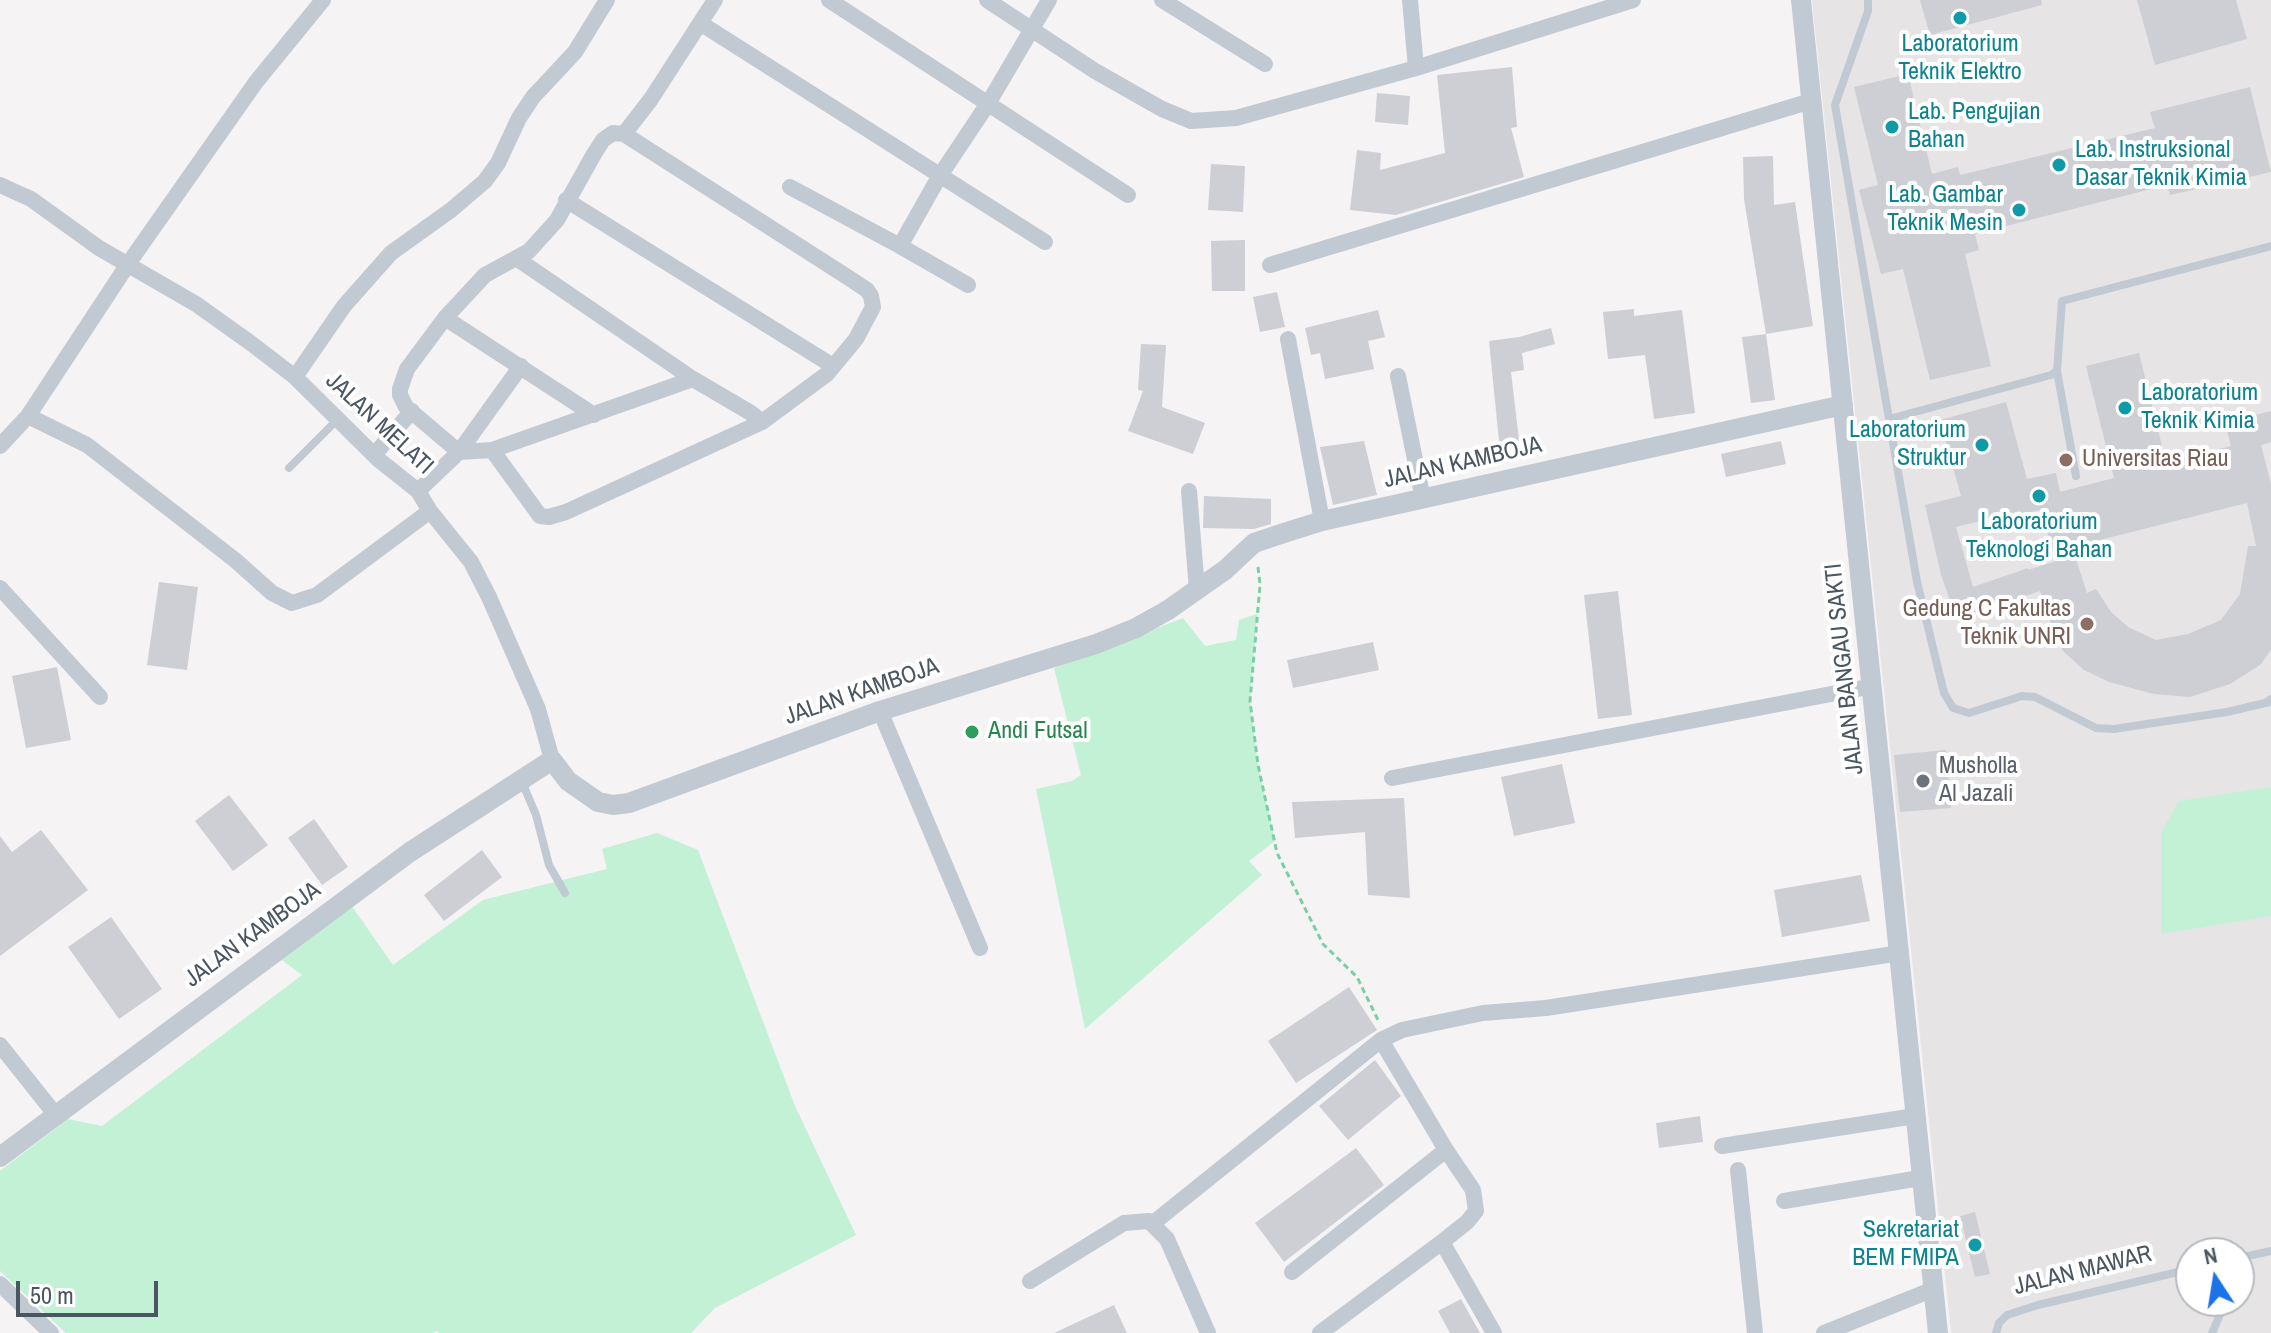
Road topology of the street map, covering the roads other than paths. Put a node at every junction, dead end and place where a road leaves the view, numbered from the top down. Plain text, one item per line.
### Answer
1 (323, 0) edge
2 (607, 0) edge
3 (715, 0) edge
4 (829, 0) edge
5 (987, 0) edge
6 (1049, 0) edge
7 (1162, 0) edge
8 (1410, 0) edge
9 (1801, 0) edge
10 (1868, 0) edge
11 (1627, 1) edge
12 (700, 23) junction
13 (1031, 29) junction
14 (1265, 64) dead end
15 (1416, 68) junction
16 (1811, 101) junction
17 (989, 102) junction
18 (624, 134) junction
19 (939, 177) junction
20 (0, 185) edge
21 (790, 187) dead end
22 (1128, 195) dead end
23 (566, 200) junction
24 (1045, 242) dead end
25 (900, 246) junction
26 (2271, 246) edge
27 (516, 258) junction
28 (128, 264) junction
29 (1270, 265) dead end
30 (968, 285) dead end
31 (445, 318) junction
32 (1288, 339) dead end
33 (521, 366) junction
34 (833, 366) junction
35 (2057, 371) junction
36 (1398, 376) dead end
37 (295, 377) junction
38 (693, 379) junction
39 (1843, 405) junction
40 (412, 411) junction
41 (594, 415) junction
42 (28, 416) junction
43 (1889, 419) junction
44 (337, 420) junction
45 (762, 422) junction
46 (0, 446) edge
47 (492, 450) junction
48 (459, 452) junction
49 (374, 455) junction
50 (289, 468) dead end
51 (2076, 476) dead end
52 (418, 491) junction
53 (1189, 491) dead end
54 (1423, 499) junction
55 (430, 511) junction
56 (1322, 521) junction
57 (0, 588) edge
58 (1197, 590) junction
59 (1873, 686) junction
60 (100, 697) dead end
61 (2269, 702) edge
62 (880, 711) junction
63 (552, 760) junction
64 (1392, 778) dead end
65 (522, 781) junction
66 (565, 893) dead end
67 (980, 948) dead end
68 (1900, 953) junction
69 (1384, 1039) junction
70 (0, 1045) edge
71 (55, 1114) junction
72 (1915, 1116) junction
73 (1722, 1146) dead end
74 (1446, 1150) junction
75 (0, 1157) edge
76 (1738, 1170) dead end
77 (1920, 1178) junction
78 (1784, 1201) dead end
79 (1152, 1224) junction
80 (1442, 1242) junction
81 (1292, 1272) dead end
82 (2175, 1273) edge
83 (1030, 1281) dead end
84 (0, 1284) edge
85 (1934, 1289) junction
86 (51, 1333) edge
87 (1207, 1333) edge
88 (1320, 1333) edge
89 (1494, 1333) edge
90 (1755, 1333) edge
91 (1824, 1333) edge
92 (1938, 1333) edge
93 (1996, 1333) edge

1 - 28 street
2 - 37 street
3 - 12 street
4 - 17 street
5 - 13 street
6 - 13 street
7 - 14 street
8 - 15 street
9 - 16 street, JALAN BANGAU SAKTI
10 - 43 lane
11 - 15 street
12 - 18 street
12 - 19 street
13 - 15 street
13 - 17 street
16 - 29 street
16 - 39 street, JALAN BANGAU SAKTI
17 - 19 street
17 - 22 street
18 - 23 street
18 - 34 street
19 - 24 street
19 - 25 street
20 - 28 street, JALAN MELATI
21 - 25 street
23 - 27 street
23 - 34 street
25 - 30 street
26 - 35 lane
27 - 31 street
27 - 38 street
28 - 37 street, JALAN MELATI
28 - 42 street
31 - 33 street
31 - 40 street
32 - 56 street
33 - 41 street
33 - 48 street
34 - 45 street
35 - 43 lane
35 - 51 lane
36 - 54 street
37 - 44 street, JALAN MELATI
38 - 41 street
38 - 45 street
39 - 54 street, JALAN KAMBOJA
39 - 59 street, JALAN BANGAU SAKTI
40 - 48 street
40 - 49 street
41 - 47 street
42 - 46 street
42 - 55 street
43 - 61 lane
44 - 49 street, JALAN MELATI
44 - 50 lane
45 - 47 street
47 - 48 street
48 - 52 street
49 - 52 street, JALAN MELATI
52 - 55 street, JALAN MELATI
53 - 58 street
54 - 56 street, JALAN KAMBOJA
55 - 63 street, JALAN MELATI
56 - 58 street, JALAN KAMBOJA
57 - 60 street
58 - 62 street, JALAN KAMBOJA
59 - 64 street
59 - 68 street, JALAN BANGAU SAKTI
62 - 63 street, JALAN KAMBOJA
62 - 67 street
63 - 65 street, JALAN KAMBOJA
65 - 66 lane
65 - 71 street, JALAN KAMBOJA
68 - 69 street
68 - 72 street, JALAN BANGAU SAKTI
69 - 74 street
69 - 79 street
70 - 71 street
71 - 75 street, JALAN KAMBOJA
72 - 73 street
72 - 77 street, JALAN BANGAU SAKTI
74 - 80 street
74 - 81 street
76 - 90 street
77 - 78 street
77 - 85 street, JALAN BANGAU SAKTI
79 - 83 street
79 - 87 street
80 - 88 street
80 - 89 street
82 - 93 lane, JALAN MAWAR
84 - 86 street
85 - 91 street
85 - 92 street, JALAN BANGAU SAKTI

